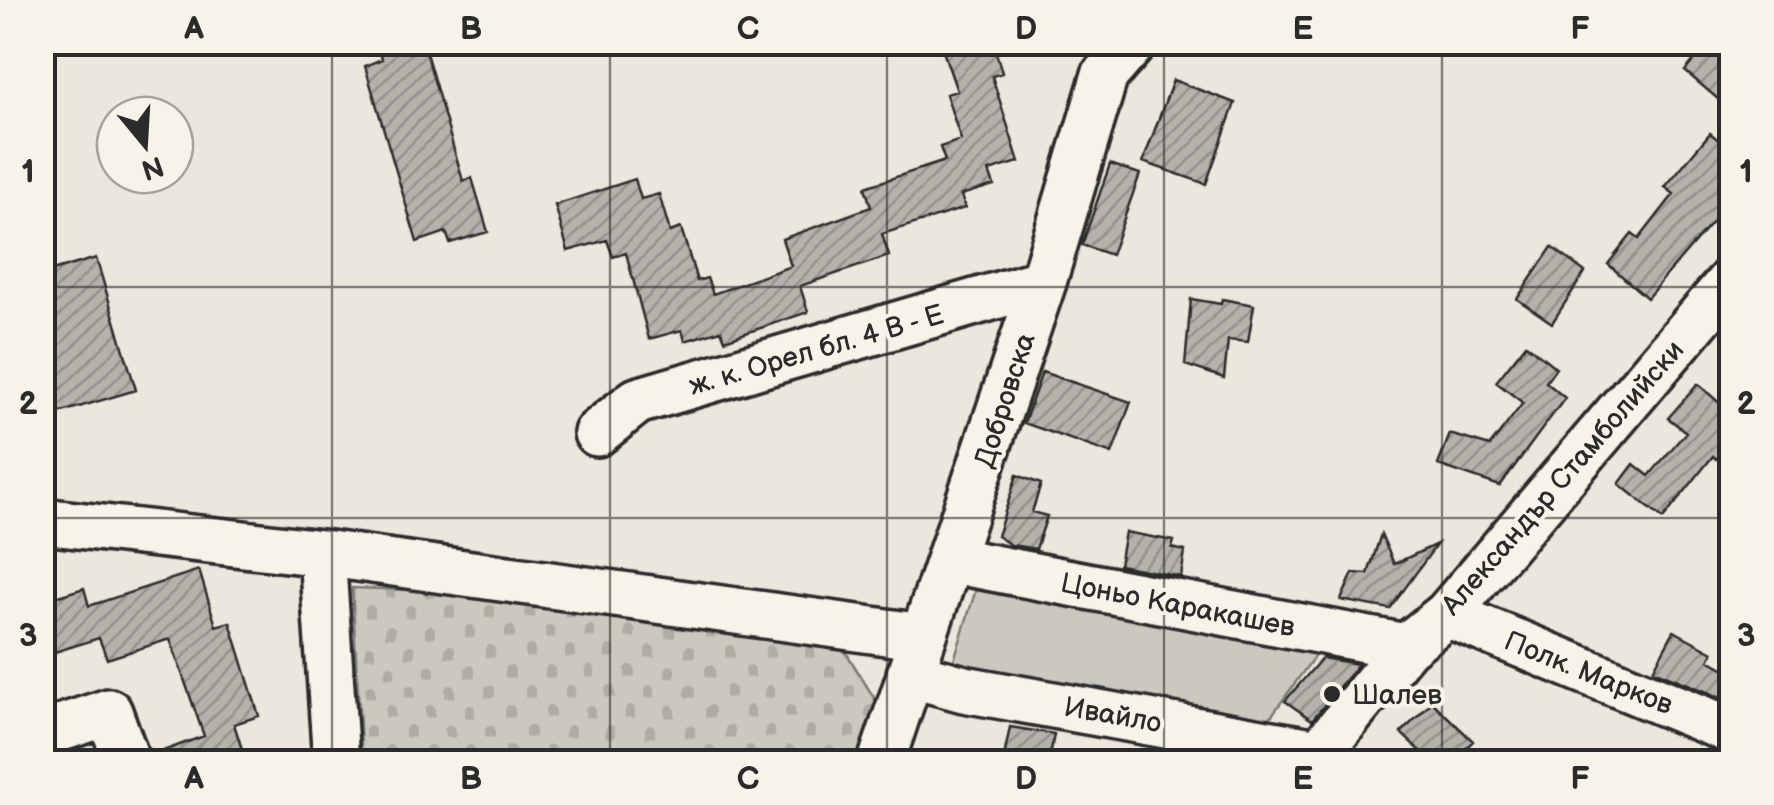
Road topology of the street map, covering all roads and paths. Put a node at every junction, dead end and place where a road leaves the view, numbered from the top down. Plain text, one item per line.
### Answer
1 (1134, 42) edge
2 (1732, 280) edge
3 (1043, 282) junction
4 (597, 433) dead end
5 (42, 521) edge
6 (322, 553) junction
7 (951, 560) junction
8 (1447, 614) junction
9 (1406, 648) junction
10 (916, 656) junction
11 (42, 734) edge
12 (1719, 740) edge
13 (1314, 757) edge
14 (127, 762) edge
15 (336, 762) edge
16 (881, 762) edge

1 - 3 street, Добровска
2 - 8 street, Александър Стамболийски
3 - 4 street, ж. к. Орел бл. 4 В - Е
3 - 7 street, Добровска
5 - 6 street, Ивайло
6 - 10 street, Ивайло
6 - 15 street
7 - 9 street, Цоньо Каракашев
7 - 10 street, Добровска
8 - 9 street, Александър Стамболийски
8 - 12 street, Полк. Марков
9 - 13 street, Александър Стамболийски
10 - 13 street, Ивайло
10 - 16 street, Добровска
11 - 14 street

